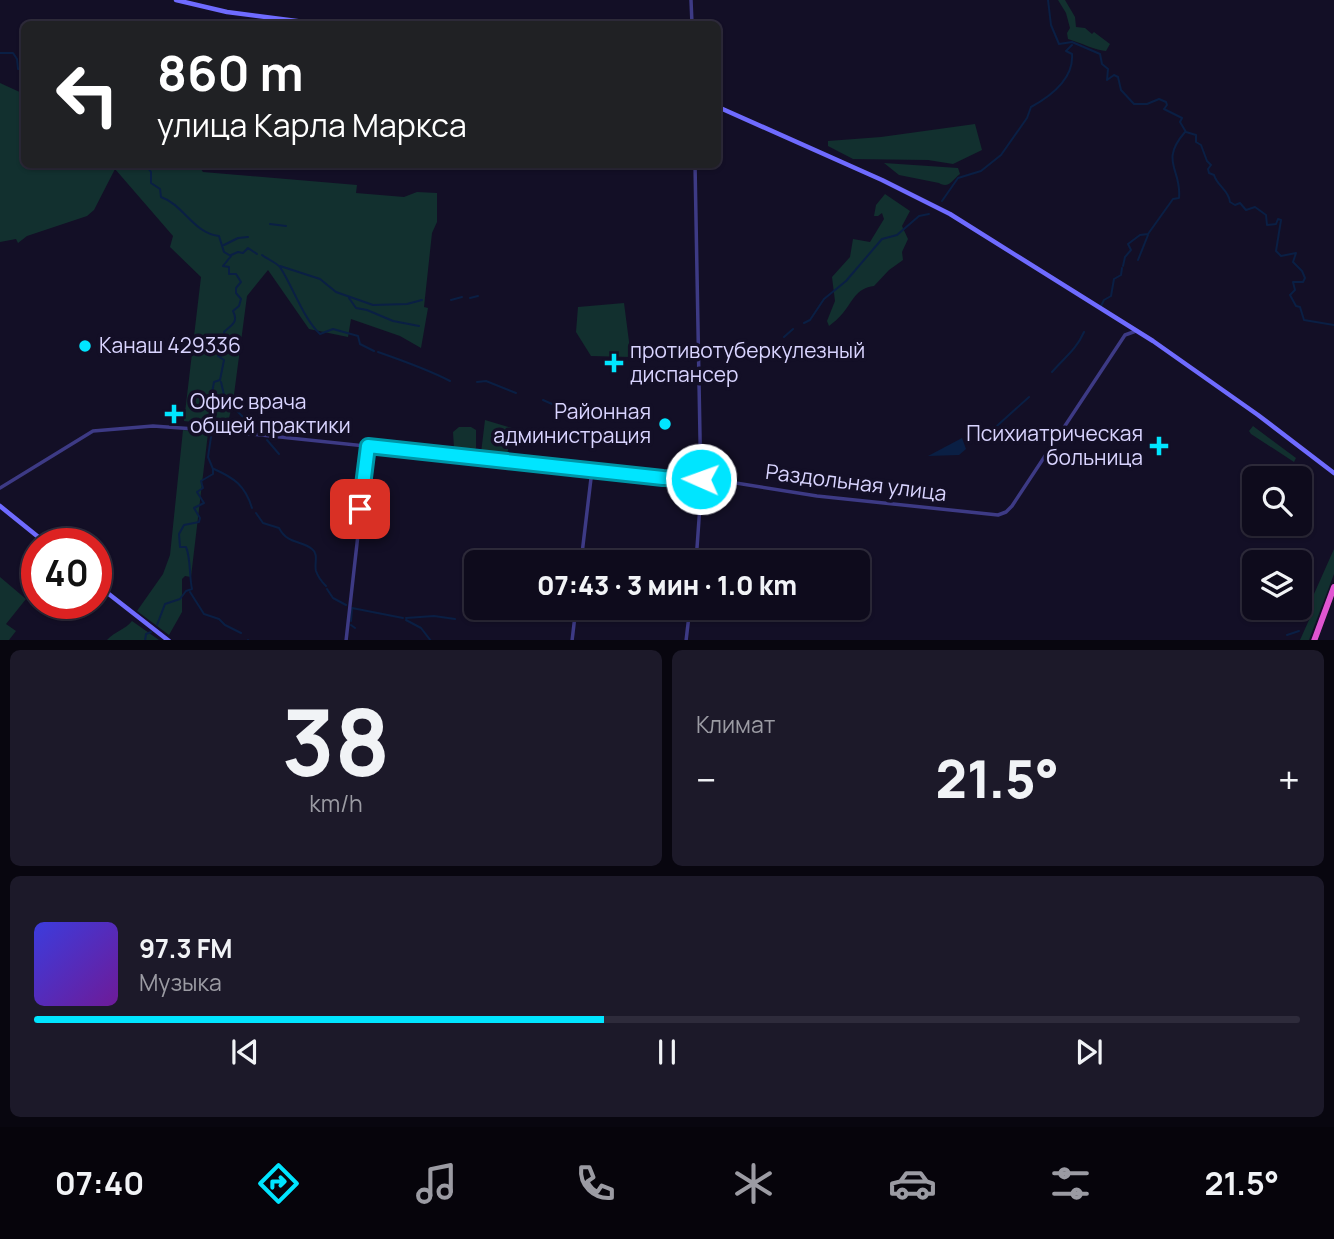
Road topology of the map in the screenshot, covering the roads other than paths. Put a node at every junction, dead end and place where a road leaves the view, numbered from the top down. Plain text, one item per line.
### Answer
1 (176, 0) edge
2 (691, 0) edge
3 (298, 21) edge
4 (692, 21) edge
5 (721, 108) edge
6 (695, 168) edge
7 (1121, 320) junction
8 (1138, 331) junction
9 (1125, 335) junction
10 (368, 446) junction
11 (592, 470) junction
12 (1334, 473) edge
13 (701, 479) junction
14 (0, 488) edge
15 (0, 511) edge
16 (27, 528) edge
17 (582, 550) edge
18 (697, 550) edge
19 (1334, 587) edge
20 (112, 596) edge
21 (574, 620) edge
22 (688, 620) edge
23 (169, 640) edge
24 (346, 640) edge
25 (572, 640) edge
26 (686, 640) edge
27 (1314, 640) edge

1 - 3 main road
2 - 4 street
5 - 7 main road
6 - 13 street
7 - 8 main road
7 - 9 street
8 - 9 street
8 - 12 main road
9 - 13 street, Раздольная улица
10 - 11 street, Раздольная улица
10 - 14 street, Раздольная улица
10 - 24 street
11 - 13 street, Раздольная улица
11 - 17 street
13 - 18 street
15 - 16 main road
19 - 27 highway
20 - 23 main road
21 - 25 street
22 - 26 street

